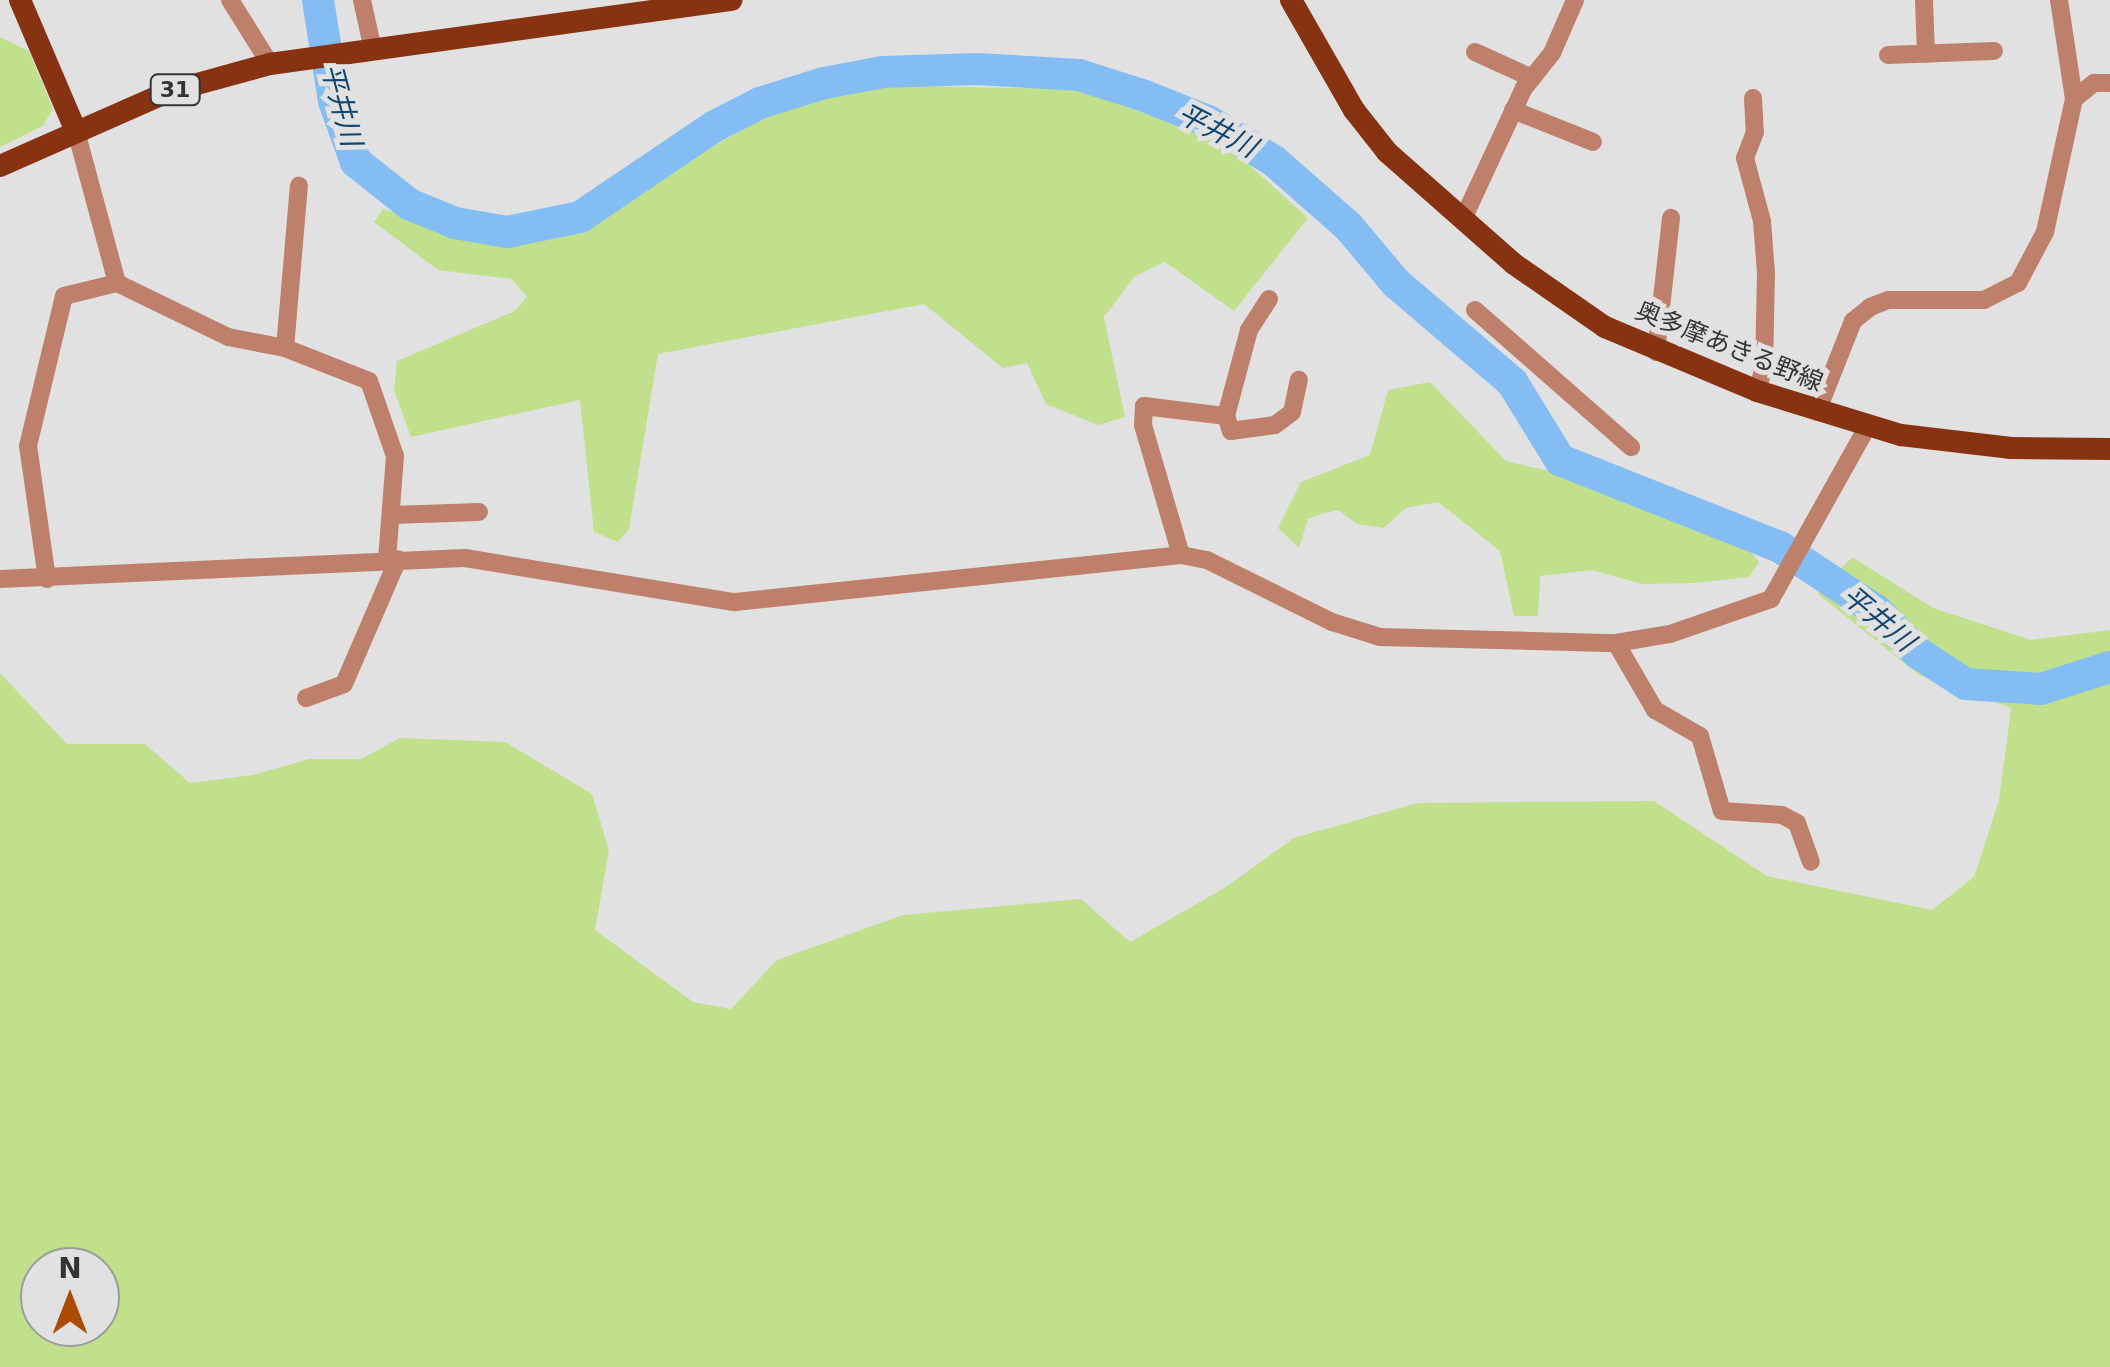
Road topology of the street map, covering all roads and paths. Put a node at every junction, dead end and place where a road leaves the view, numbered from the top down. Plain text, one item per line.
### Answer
1 (20, 0) edge
2 (230, 0) edge
3 (362, 0) edge
4 (732, 0) edge
5 (1291, 0) edge
6 (1576, 0) edge
7 (1924, 0) edge
8 (2059, 0) edge
9 (602, 11) edge
10 (368, 51) junction
11 (1994, 51) dead end
12 (1475, 52) dead end
13 (1926, 54) junction
14 (1888, 55) dead end
15 (275, 63) junction
16 (1532, 78) junction
17 (2110, 83) edge
18 (1753, 98) dead end
19 (2074, 99) junction
20 (1512, 110) junction
21 (76, 131) junction
22 (1593, 142) dead end
23 (0, 166) edge
24 (299, 186) dead end
25 (1464, 217) junction
26 (1671, 218) dead end
27 (117, 283) junction
28 (1269, 298) dead end
29 (1475, 310) dead end
30 (285, 348) junction
31 (1656, 352) junction
32 (1300, 380) dead end
33 (1756, 391) junction
34 (1818, 412) junction
35 (1226, 416) junction
36 (1867, 427) junction
37 (1631, 447) dead end
38 (2110, 449) edge
39 (480, 512) dead end
40 (392, 515) junction
41 (1181, 555) junction
42 (392, 559) junction
43 (47, 579) junction
44 (0, 580) edge
45 (1616, 643) junction
46 (306, 698) dead end
47 (1811, 862) dead end

1 - 21 main road
2 - 15 street
3 - 10 street
4 - 9 main road, 31
5 - 25 main road, 奥多摩あきる野線
6 - 16 street
7 - 13 street
8 - 19 street
9 - 10 main road, 31
10 - 15 main road, 31
11 - 13 street
12 - 16 street
13 - 14 street
15 - 21 main road, 31
16 - 20 street
17 - 19 street
18 - 33 street
19 - 34 street
20 - 22 street
20 - 25 street
21 - 23 main road, 31
21 - 27 street
24 - 30 street
25 - 31 main road, 奥多摩あきる野線
26 - 31 street
27 - 30 street
27 - 43 street
28 - 35 street
29 - 37 street
30 - 40 street
31 - 33 main road, 奥多摩あきる野線
32 - 35 street
33 - 34 main road, 奥多摩あきる野線
34 - 36 main road, 奥多摩あきる野線
35 - 41 street
36 - 38 main road, 奥多摩あきる野線
36 - 45 street
39 - 40 street
40 - 42 street
41 - 42 street
41 - 45 street
42 - 43 street
42 - 46 street
43 - 44 street
45 - 47 street

